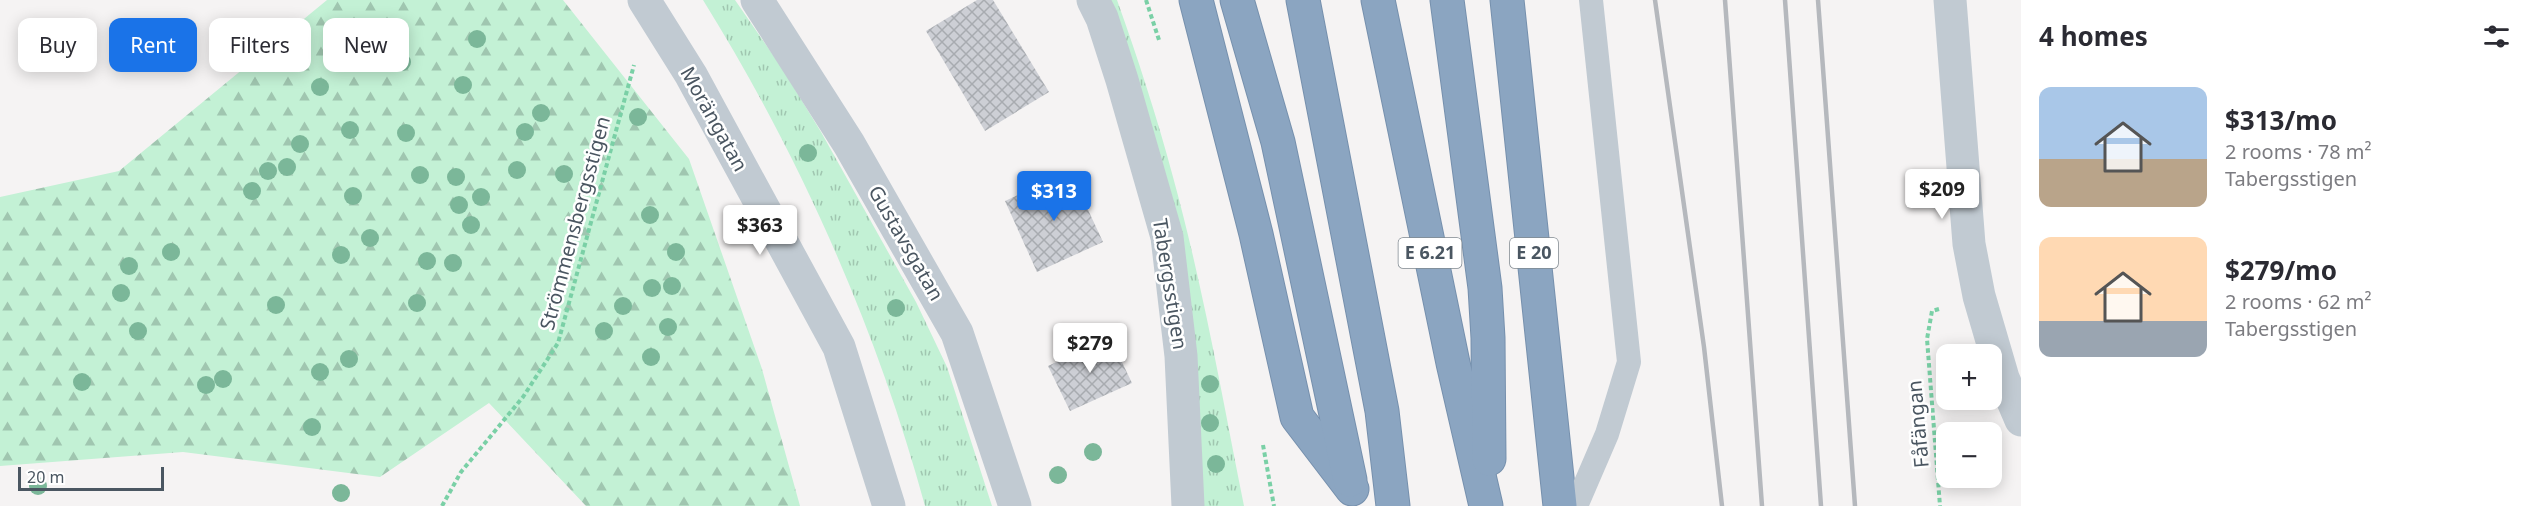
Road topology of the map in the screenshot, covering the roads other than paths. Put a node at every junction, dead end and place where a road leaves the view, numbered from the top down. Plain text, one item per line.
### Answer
1 (644, 0) edge
2 (757, 0) edge
3 (1093, 0) edge
4 (1196, 0) edge
5 (1237, 0) edge
6 (1303, 0) edge
7 (1378, 0) edge
8 (1447, 0) edge
9 (1508, 0) edge
10 (1591, 0) edge
11 (1950, 0) edge
12 (2021, 420) edge
13 (1353, 498) edge
14 (889, 506) edge
15 (1015, 506) edge
16 (1188, 506) edge
17 (1393, 506) edge
18 (1488, 506) edge
19 (1560, 506) edge
20 (1576, 506) edge

1 - 14 street, Morängatan
2 - 15 street, Gustavsgatan
3 - 16 street, Tabergsstigen
4 - 13 highway
5 - 13 highway
6 - 17 highway
7 - 18 highway, E 6.21
8 - 18 highway
9 - 19 highway, E 20
10 - 20 lane
11 - 12 street

